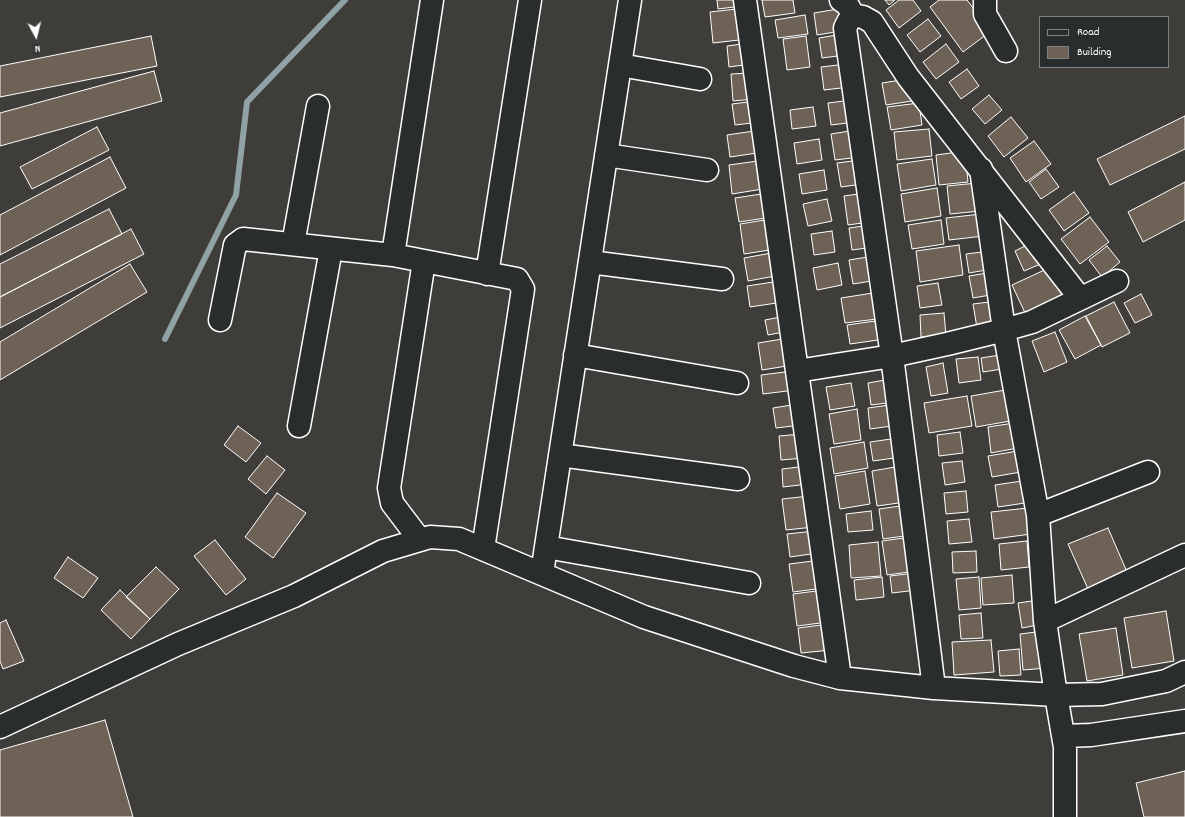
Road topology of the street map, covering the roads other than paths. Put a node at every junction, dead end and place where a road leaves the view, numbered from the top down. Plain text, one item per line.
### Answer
1 (432, 0) edge
2 (530, 0) edge
3 (630, 0) edge
4 (745, 0) edge
5 (985, 0) edge
6 (847, 8) edge
7 (1006, 51) dead end
8 (620, 65) junction
9 (700, 78) dead end
10 (318, 106) dead end
11 (606, 155) junction
12 (981, 169) junction
13 (707, 170) dead end
14 (293, 244) junction
15 (331, 249) junction
16 (393, 255) junction
17 (424, 261) junction
18 (590, 262) junction
19 (487, 274) junction
20 (722, 279) dead end
21 (1116, 281) dead end
22 (1080, 298) junction
23 (220, 320) dead end
24 (1004, 330) junction
25 (575, 355) junction
26 (892, 356) junction
27 (797, 371) junction
28 (737, 383) dead end
29 (299, 426) dead end
30 (560, 455) junction
31 (1148, 472) dead end
32 (738, 479) dead end
33 (1038, 515) junction
34 (420, 540) junction
35 (546, 547) junction
36 (483, 548) junction
37 (1185, 555) edge
38 (542, 574) junction
39 (749, 583) dead end
40 (1045, 621) junction
41 (1185, 672) edge
42 (840, 678) junction
43 (934, 688) junction
44 (1056, 695) junction
45 (1185, 721) edge
46 (0, 727) edge
47 (1064, 736) junction
48 (1066, 817) edge

1 - 16 street
2 - 19 street
3 - 8 street
4 - 27 street
5 - 7 street
6 - 12 street
6 - 26 street
8 - 9 street
8 - 11 street
10 - 14 street
11 - 13 street
11 - 18 street
12 - 22 street
12 - 24 street
14 - 15 street
14 - 23 street
15 - 16 street
15 - 29 street
16 - 17 street
17 - 19 street
17 - 34 street
18 - 20 street
18 - 25 street
19 - 36 street
21 - 22 street
22 - 24 street
24 - 26 street
24 - 33 street
25 - 28 street
25 - 30 street
26 - 27 street
26 - 43 street
27 - 42 street
30 - 32 street
30 - 35 street
31 - 33 street
33 - 40 street
34 - 36 street
34 - 46 street
35 - 38 street
35 - 39 street
36 - 38 street
37 - 40 street
38 - 42 street
40 - 44 street
41 - 44 street
42 - 43 street
43 - 44 street
44 - 47 street
45 - 47 street
47 - 48 street

